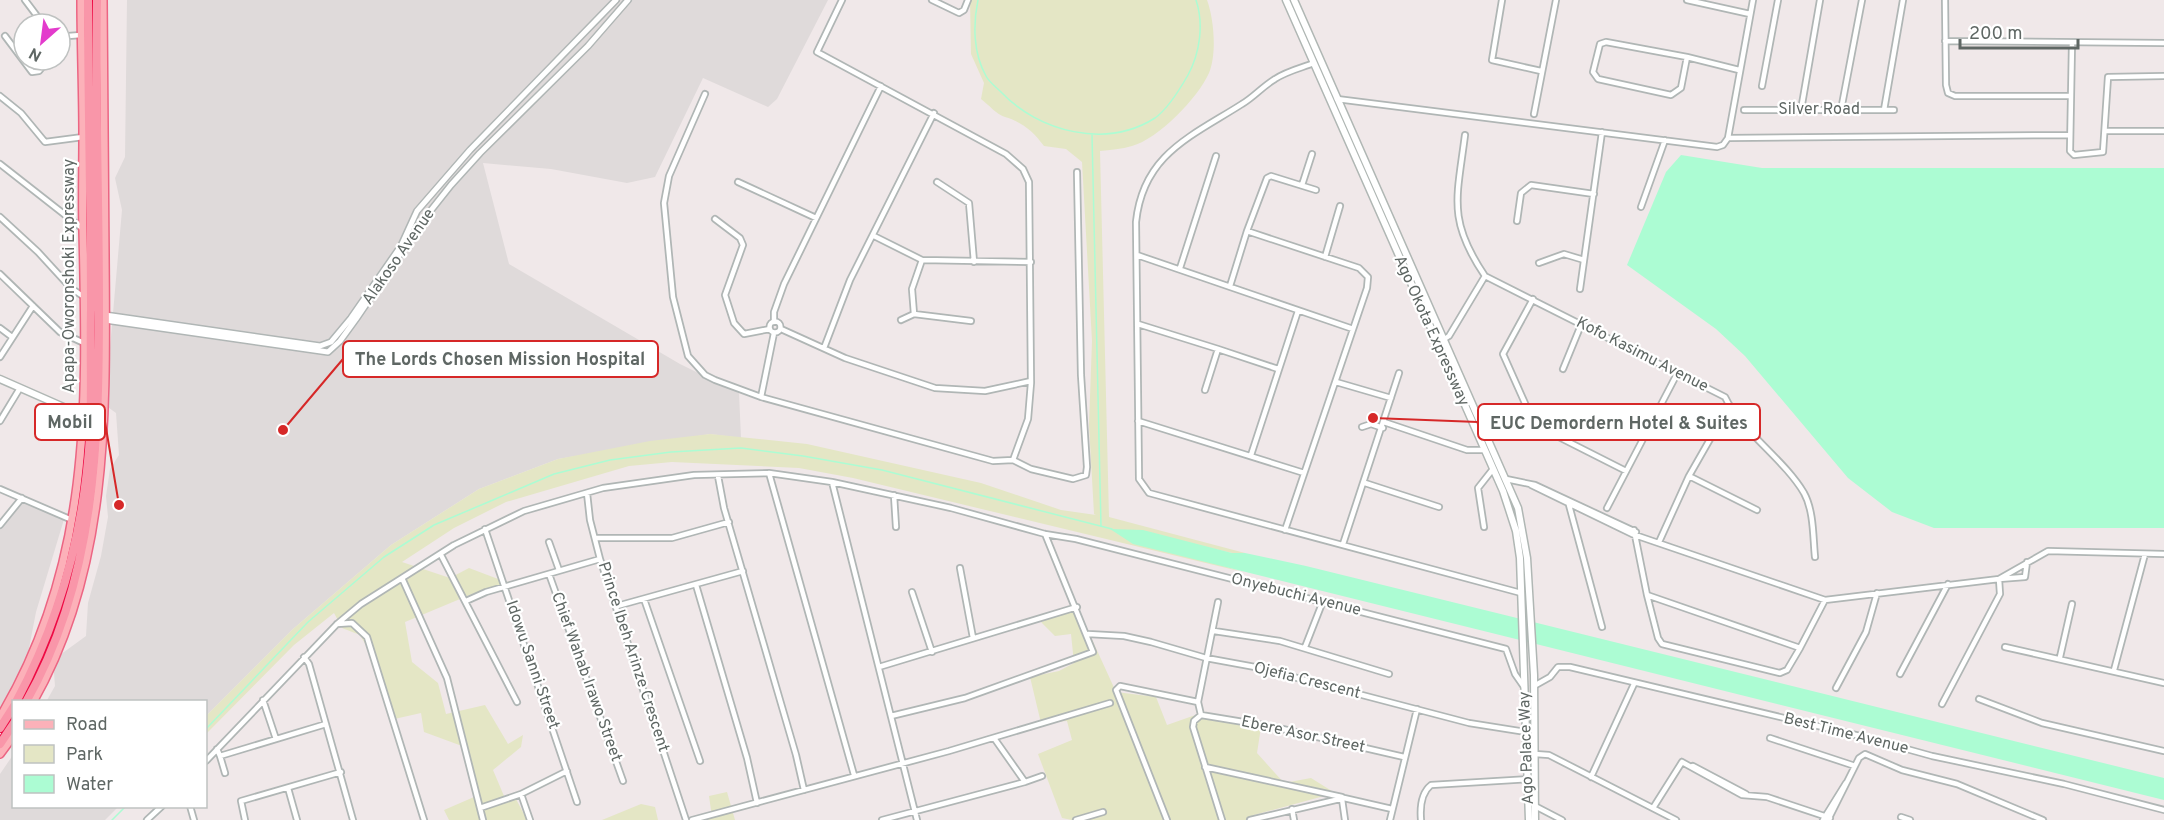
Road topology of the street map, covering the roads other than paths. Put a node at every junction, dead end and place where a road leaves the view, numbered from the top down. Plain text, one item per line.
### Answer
1 (81, 0) edge
2 (88, 0) edge
3 (97, 0) edge
4 (103, 0) edge
5 (616, 0) edge
6 (842, 0) edge
7 (932, 0) edge
8 (968, 0) edge
9 (1286, 0) edge
10 (1294, 0) edge
11 (1502, 0) edge
12 (1556, 0) edge
13 (1687, 0) edge
14 (1753, 0) edge
15 (1778, 0) edge
16 (1820, 0) edge
17 (1862, 0) edge
18 (1903, 0) edge
19 (1945, 0) edge
20 (625, 1) edge
21 (1750, 14) junction
22 (81, 35) junction
23 (4, 36) dead end
24 (72, 36) edge
25 (1945, 42) junction
26 (2072, 43) junction
27 (2164, 43) edge
28 (12, 46) edge
29 (1687, 57) junction
30 (1314, 63) junction
31 (1739, 70) junction
32 (1541, 71) junction
33 (2164, 76) edge
34 (538, 81) junction
35 (881, 86) junction
36 (1762, 86) dead end
37 (545, 87) junction
38 (705, 94) dead end
39 (0, 96) edge
40 (2070, 96) junction
41 (1337, 99) junction
42 (1744, 110) dead end
43 (1801, 110) junction
44 (1841, 110) junction
45 (1884, 110) junction
46 (1894, 110) dead end
47 (934, 113) junction
48 (1534, 114) dead end
49 (2105, 131) junction
50 (2164, 131) edge
51 (1602, 132) junction
52 (1465, 135) dead end
53 (2069, 135) junction
54 (83, 137) junction
55 (1728, 138) junction
56 (1665, 140) junction
57 (1312, 154) dead end
58 (1216, 156) dead end
59 (0, 164) edge
60 (1077, 172) dead end
61 (738, 182) dead end
62 (937, 182) dead end
63 (1302, 185) junction
64 (1316, 190) dead end
65 (1594, 194) junction
66 (1340, 206) dead end
67 (1641, 207) dead end
68 (416, 213) junction
69 (0, 217) edge
70 (816, 218) junction
71 (424, 219) junction
72 (715, 219) dead end
73 (1517, 221) dead end
74 (83, 229) junction
75 (1247, 231) junction
76 (874, 236) junction
77 (1137, 255) junction
78 (1325, 257) junction
79 (922, 260) junction
80 (1584, 260) junction
81 (974, 262) junction
82 (1031, 262) junction
83 (1539, 263) dead end
84 (1180, 268) junction
85 (0, 274) edge
86 (1485, 276) junction
87 (1230, 286) junction
88 (1580, 289) dead end
89 (84, 297) junction
90 (1533, 299) junction
91 (33, 306) junction
92 (1298, 311) junction
93 (914, 314) junction
94 (105, 318) junction
95 (901, 320) dead end
96 (972, 321) dead end
97 (774, 322) junction
98 (1138, 324) junction
99 (1581, 324) junction
100 (0, 328) edge
101 (781, 329) junction
102 (1353, 329) junction
103 (772, 331) junction
104 (12, 337) junction
105 (1443, 340) junction
106 (84, 343) junction
107 (824, 348) junction
108 (1218, 349) junction
109 (0, 357) edge
110 (1278, 369) junction
111 (1563, 369) dead end
112 (1678, 372) junction
113 (1399, 373) dead end
114 (0, 379) edge
115 (1031, 381) junction
116 (1336, 382) junction
117 (20, 388) junction
118 (1205, 390) dead end
119 (103, 394) junction
120 (761, 398) junction
121 (1391, 398) junction
122 (1729, 406) junction
123 (84, 416) junction
124 (0, 421) edge
125 (1138, 421) junction
126 (1384, 425) junction
127 (1362, 427) dead end
128 (1483, 450) junction
129 (1251, 455) junction
130 (1013, 460) junction
131 (1493, 469) junction
132 (1626, 471) junction
133 (769, 472) junction
134 (1304, 473) junction
135 (718, 476) junction
136 (1689, 476) junction
137 (1506, 479) junction
138 (832, 482) junction
139 (1365, 483) junction
140 (0, 489) edge
141 (587, 493) junction
142 (894, 495) junction
143 (22, 498) junction
144 (1569, 503) junction
145 (1439, 507) dead end
146 (1607, 508) dead end
147 (1757, 510) dead end
148 (76, 516) junction
149 (729, 522) junction
150 (0, 525) edge
151 (896, 527) dead end
152 (1484, 527) dead end
153 (484, 528) junction
154 (1285, 530) junction
155 (1635, 532) junction
156 (1045, 534) junction
157 (595, 538) junction
158 (549, 542) dead end
159 (1659, 542) junction
160 (1343, 544) junction
161 (2145, 554) junction
162 (2164, 554) edge
163 (441, 555) junction
164 (1815, 557) dead end
165 (600, 559) junction
166 (2027, 562) junction
167 (960, 568) dead end
168 (559, 570) junction
169 (743, 571) junction
170 (549, 574) junction
171 (402, 578) junction
172 (1999, 579) junction
173 (1524, 580) junction
174 (1948, 584) junction
175 (696, 585) junction
176 (506, 587) junction
177 (912, 592) dead end
178 (1521, 593) junction
179 (1877, 593) junction
180 (1647, 595) junction
181 (644, 598) junction
182 (1825, 600) junction
183 (466, 601) junction
184 (1323, 601) junction
185 (1218, 602) dead end
186 (2072, 604) dead end
187 (617, 606) junction
188 (1077, 607) junction
189 (68, 610) junction
190 (337, 624) junction
191 (1602, 627) dead end
192 (1214, 631) junction
193 (1090, 633) junction
194 (973, 638) junction
195 (2005, 647) dead end
196 (1305, 648) junction
197 (1800, 648) junction
198 (932, 652) junction
199 (304, 657) junction
200 (2060, 657) junction
201 (1206, 658) junction
202 (879, 667) junction
203 (2114, 670) junction
204 (1389, 674) dead end
205 (1900, 674) dead end
206 (1524, 675) joint
207 (1534, 675) joint
208 (2164, 683) edge
209 (1634, 684) junction
210 (1534, 686) junction
211 (1524, 687) junction
212 (1836, 688) dead end
213 (1979, 699) dead end
214 (17, 700) edge
215 (27, 700) edge
216 (34, 700) edge
217 (263, 700) junction
218 (517, 702) dead end
219 (1198, 702) junction
220 (1110, 703) dead end
221 (1942, 704) dead end
222 (12, 709) edge
223 (1417, 709) junction
224 (1201, 715) junction
225 (891, 716) junction
226 (0, 717) edge
227 (326, 724) junction
228 (12, 726) edge
229 (0, 728) edge
230 (1526, 732) junction
231 (12, 738) edge
232 (994, 738) junction
233 (1770, 738) dead end
234 (276, 739) junction
235 (0, 744) edge
236 (217, 749) junction
237 (2164, 751) edge
238 (0, 754) edge
239 (1534, 754) junction
240 (220, 756) junction
241 (1404, 757) junction
242 (207, 760) edge
243 (700, 761) dead end
244 (904, 761) junction
245 (1855, 766) junction
246 (1205, 767) junction
247 (567, 771) junction
248 (341, 772) junction
249 (225, 773) dead end
250 (854, 775) junction
251 (1042, 776) dead end
252 (1592, 777) junction
253 (1528, 779) junction
254 (623, 781) dead end
255 (1025, 782) junction
256 (288, 788) junction
257 (804, 790) junction
258 (521, 794) junction
259 (1343, 799) junction
260 (577, 802) dead end
261 (757, 803) junction
262 (1535, 806) junction
263 (161, 808) edge
264 (480, 808) junction
265 (1653, 808) junction
266 (1292, 809) junction
267 (1392, 809) junction
268 (2164, 810) edge
269 (915, 811) junction
270 (1103, 812) dead end
271 (1827, 819) edge
272 (1900, 819) edge
273 (147, 820) edge
274 (245, 820) edge
275 (297, 820) edge
276 (353, 820) edge
277 (424, 820) edge
278 (483, 820) edge
279 (530, 820) edge
280 (686, 820) edge
281 (692, 820) edge
282 (882, 820) edge
283 (917, 820) edge
284 (1076, 820) edge
285 (1167, 820) edge
286 (1222, 820) edge
287 (1250, 820) edge
288 (1294, 820) edge
289 (1344, 820) edge
290 (1390, 820) edge
291 (1420, 820) edge
292 (1529, 820) edge
293 (1535, 820) edge
294 (1562, 820) edge
295 (1676, 820) edge
296 (1910, 820) edge
297 (2043, 820) edge

1 - 22 main road, Apapa-Oworonshoki Expressway
2 - 148 highway, Apapa-Oworonshoki Expressway
3 - 119 highway, Apapa-Oworonshoki Expressway
4 - 94 main road, Apapa-Oworonshoki Expressway
5 - 34 street, Alakoso Avenue
6 - 35 street
7 - 8 street
9 - 30 main road, Ago Okota Expressway
10 - 41 main road, Ago Okota Expressway
11 - 32 street
12 - 32 street
13 - 21 street
14 - 21 street
15 - 36 street
16 - 43 street
17 - 44 street
18 - 45 street
19 - 25 street
20 - 37 street, Alakoso Avenue
21 - 31 street
22 - 24 street
22 - 54 main road, Apapa-Oworonshoki Expressway
23 - 28 street
25 - 26 street
25 - 40 street
26 - 27 street
26 - 40 street
29 - 29 street
29 - 31 street
30 - 77 street
30 - 128 main road, Ago Okota Expressway
31 - 55 street
32 - 48 street
33 - 49 street
34 - 37 street
34 - 68 street, Alakoso Avenue
35 - 47 street
35 - 70 street
37 - 71 street, Alakoso Avenue
38 - 120 street
39 - 54 street
40 - 53 street
41 - 51 street
41 - 105 main road, Ago Okota Expressway
42 - 43 street, Silver Road
43 - 44 street, Silver Road
44 - 45 street, Silver Road
45 - 46 street, Silver Road
47 - 76 street
47 - 82 street
49 - 50 street
49 - 53 street
51 - 56 street
51 - 65 street
52 - 86 street
53 - 55 street
54 - 74 main road, Apapa-Oworonshoki Expressway
55 - 56 street
56 - 67 street
57 - 63 street
58 - 84 street
59 - 74 street
60 - 130 street
61 - 70 street
62 - 81 street
63 - 64 street
63 - 75 street
65 - 73 street
65 - 80 street
66 - 78 street
68 - 71 street
68 - 94 street, Alakoso Avenue
69 - 89 street
70 - 97 street
71 - 94 street, Alakoso Avenue
72 - 103 street
74 - 89 main road, Apapa-Oworonshoki Expressway
75 - 78 street
75 - 87 street
76 - 79 street
76 - 107 street
77 - 84 street
77 - 98 street
78 - 102 street
79 - 81 street
79 - 93 street
80 - 83 street
80 - 88 street
81 - 82 street
82 - 115 street
84 - 87 street
85 - 91 street
86 - 90 street, Kofo Kasimu Avenue
86 - 105 street
87 - 92 street
89 - 106 main road, Apapa-Oworonshoki Expressway
90 - 99 street, Kofo Kasimu Avenue
90 - 132 street
91 - 104 street
91 - 106 street
92 - 102 street
92 - 110 street
93 - 95 street
93 - 96 street
94 - 119 main road, Apapa-Oworonshoki Expressway
97 - 101 street
97 - 103 street
98 - 108 street
98 - 125 street
99 - 111 street
99 - 112 street, Kofo Kasimu Avenue
100 - 104 street
101 - 103 street
101 - 107 street
102 - 116 street
103 - 120 street
104 - 109 street
105 - 137 main road, Ago Okota Expressway
106 - 123 main road, Apapa-Oworonshoki Expressway
107 - 115 street
108 - 110 street
108 - 118 street
110 - 129 street
112 - 122 street, Kofo Kasimu Avenue
112 - 132 street
113 - 121 street
114 - 117 main road
115 - 130 street
116 - 121 street
116 - 134 street
117 - 123 main road
117 - 124 street
119 - 189 highway, Apapa-Oworonshoki Expressway
120 - 130 street
121 - 126 street
122 - 136 street
122 - 164 street, Kofo Kasimu Avenue
123 - 148 main road, Apapa-Oworonshoki Expressway
125 - 129 street
125 - 154 street
126 - 127 street
126 - 128 street
126 - 139 street
128 - 131 main road, Ago Okota Expressway
129 - 134 street
131 - 152 street
131 - 173 main road, Ago Okota Expressway
132 - 146 street
133 - 135 street, Onyebuchi Avenue
133 - 138 street, Onyebuchi Avenue
133 - 250 street
134 - 154 street
135 - 141 street, Onyebuchi Avenue
135 - 149 street
136 - 147 street
136 - 159 street
137 - 144 street
137 - 173 main road, Ago Okota Expressway
138 - 142 street, Onyebuchi Avenue
138 - 202 street
139 - 145 street
139 - 160 street
140 - 143 street
141 - 153 street, Onyebuchi Avenue
141 - 157 street, Prince Ibeh Arinze Crescent
142 - 151 street
142 - 156 street, Onyebuchi Avenue
143 - 148 street
143 - 150 street
144 - 155 street
144 - 191 street
148 - 214 highway, Apapa-Oworonshoki Expressway
148 - 226 main road, Apapa-Oworonshoki Expressway
149 - 157 street
149 - 169 street
153 - 163 street, Onyebuchi Avenue
153 - 176 street, Idowu Sanni Street
154 - 160 street
155 - 159 street
155 - 180 street
156 - 184 street, Onyebuchi Avenue
156 - 188 street
157 - 165 street, Prince Ibeh Arinze Crescent
158 - 168 street
159 - 182 street
160 - 178 street
161 - 162 street
161 - 166 street
161 - 203 street
163 - 171 street, Onyebuchi Avenue
163 - 183 street
165 - 168 street
165 - 187 street, Prince Ibeh Arinze Crescent
166 - 172 street
166 - 172 street
167 - 194 street
168 - 170 street
169 - 175 street
169 - 257 street
170 - 176 street
170 - 254 street, Chief Wahab Irawo Street
171 - 190 street, Onyebuchi Avenue
171 - 264 street
172 - 174 street
172 - 221 street
173 - 178 main road, Ago Okota Expressway
173 - 207 main road, Ago Okota Expressway
174 - 179 street
174 - 205 street
175 - 181 street
175 - 261 street
176 - 183 street
176 - 247 street, Idowu Sanni Street
177 - 198 street
178 - 206 main road, Ago Okota Expressway
179 - 182 street
179 - 212 street
180 - 197 street
180 - 197 street
181 - 187 street
181 - 243 street
182 - 197 street
183 - 218 street
184 - 196 street
184 - 211 street, Onyebuchi Avenue
185 - 192 street
186 - 200 street
187 - 280 street, Prince Ibeh Arinze Crescent
188 - 193 street
188 - 194 street
189 - 215 highway, Apapa-Oworonshoki Expressway
189 - 216 main road, Apapa-Oworonshoki Expressway
190 - 199 street, Onyebuchi Avenue
190 - 277 street
192 - 196 street
192 - 201 street
193 - 201 street, Ojefia Crescent
193 - 225 street
194 - 198 street
195 - 200 street
196 - 204 street
198 - 202 street
199 - 217 street, Onyebuchi Avenue
199 - 227 street
200 - 203 street
201 - 219 street
201 - 223 street, Ojefia Crescent
202 - 225 street
203 - 208 street
206 - 211 main road, Ago Palace Way
207 - 210 main road, Ago Palace Way
209 - 210 street, Best Time Avenue
209 - 252 street
209 - 268 street, Best Time Avenue
210 - 239 main road, Ago Palace Way
211 - 230 main road, Ago Palace Way
213 - 237 street
217 - 234 street
217 - 236 street, Onyebuchi Avenue
219 - 224 street
219 - 285 street
220 - 232 street
222 - 229 highway
223 - 230 street, Ojefia Crescent
223 - 241 street
224 - 241 street, Ebere Asor Street
224 - 246 street
225 - 244 street
227 - 234 street
227 - 248 street
228 - 235 highway
230 - 253 main road, Ago Palace Way
231 - 238 main road
232 - 244 street
232 - 255 street
233 - 245 street
234 - 240 street
236 - 240 street
236 - 242 street, Onyebuchi Avenue
239 - 252 street
239 - 262 main road, Ago Palace Way
240 - 249 street
241 - 267 street
244 - 250 street
244 - 269 street
245 - 271 street
245 - 297 street
246 - 259 street
246 - 286 street
247 - 258 street
247 - 260 street, Idowu Sanni Street
248 - 256 street
248 - 276 street
250 - 257 street
251 - 255 street
252 - 265 street
253 - 291 street
253 - 292 main road, Ago Palace Way
255 - 269 street
256 - 274 street
256 - 275 street
257 - 261 street
258 - 264 street
258 - 279 street
259 - 266 street
259 - 267 street
259 - 289 street
261 - 281 street
262 - 293 main road, Ago Palace Way
262 - 294 street
263 - 273 street
264 - 278 street
265 - 271 street
265 - 295 street
266 - 287 street
266 - 288 street
267 - 290 street
269 - 282 street
269 - 283 street
270 - 284 street
272 - 296 street

